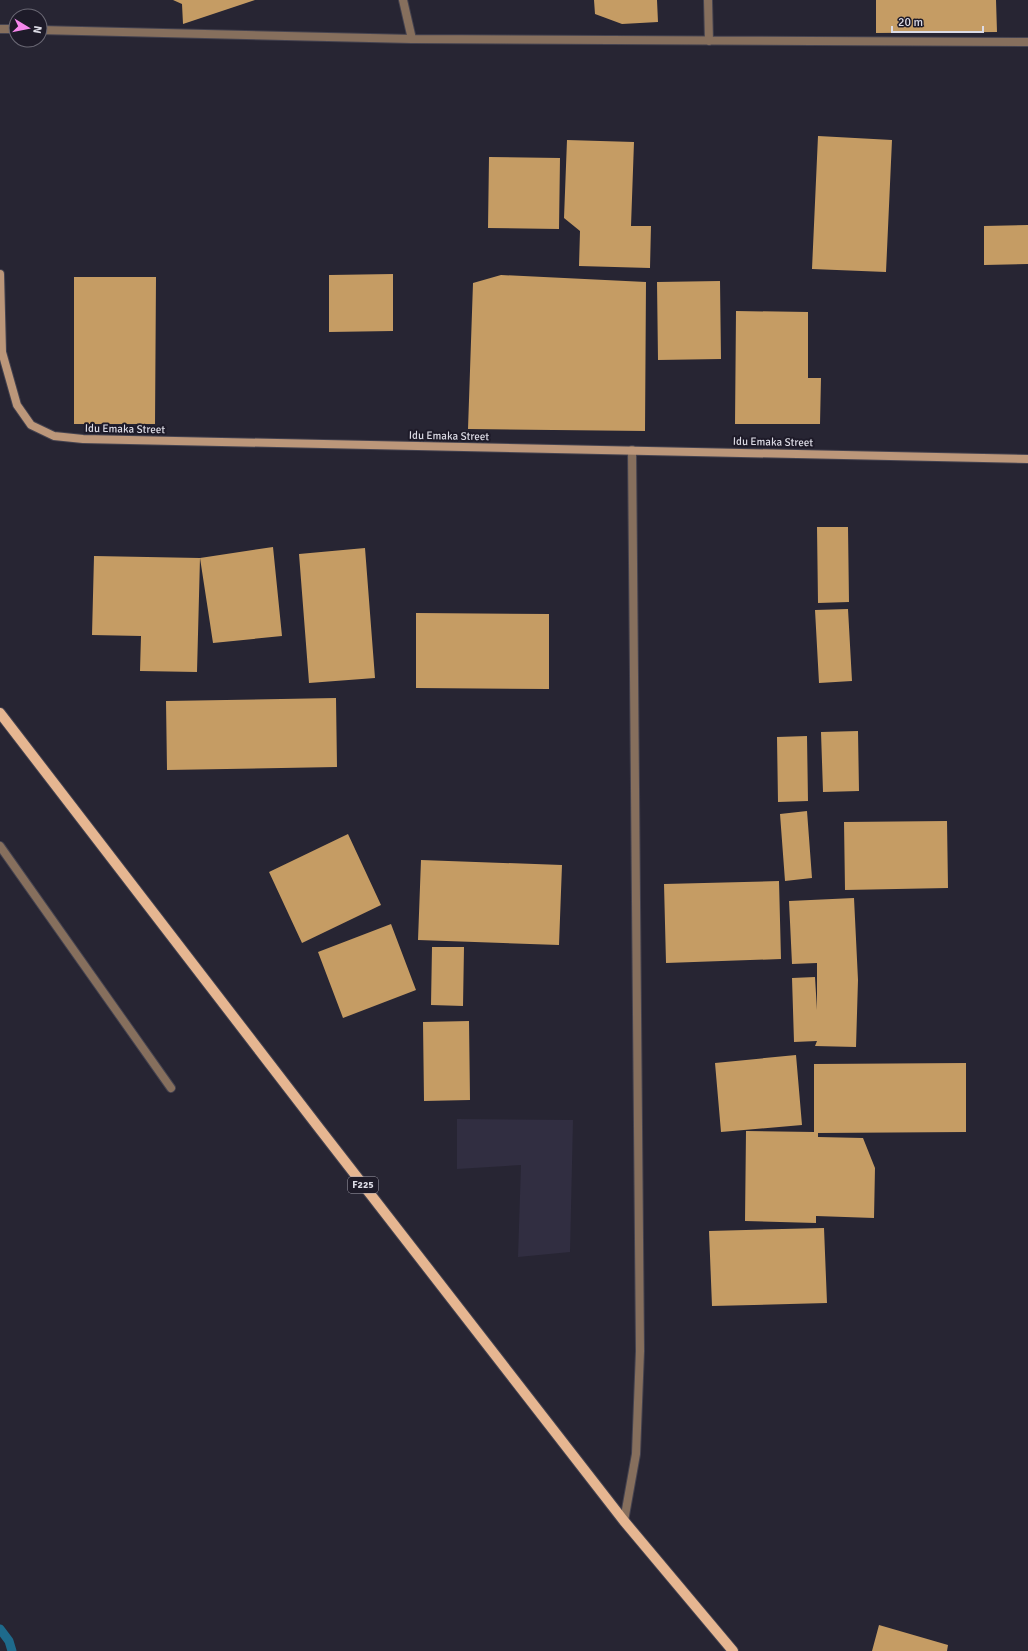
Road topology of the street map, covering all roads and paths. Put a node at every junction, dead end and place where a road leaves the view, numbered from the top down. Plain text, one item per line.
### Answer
1 (403, 0) edge
2 (708, 0) edge
3 (48, 30) edge
4 (412, 39) junction
5 (709, 42) junction
6 (1028, 42) edge
7 (0, 274) edge
8 (632, 450) junction
9 (1028, 459) edge
10 (0, 713) edge
11 (0, 846) edge
12 (171, 1088) dead end
13 (624, 1521) junction
14 (732, 1651) edge

1 - 4 street
2 - 5 street
3 - 4 street
4 - 5 street
5 - 6 street
7 - 8 street, Idu Emaka Street
8 - 9 street, Idu Emaka Street
8 - 13 street
10 - 13 main road, F225
11 - 12 street
13 - 14 main road, F225

